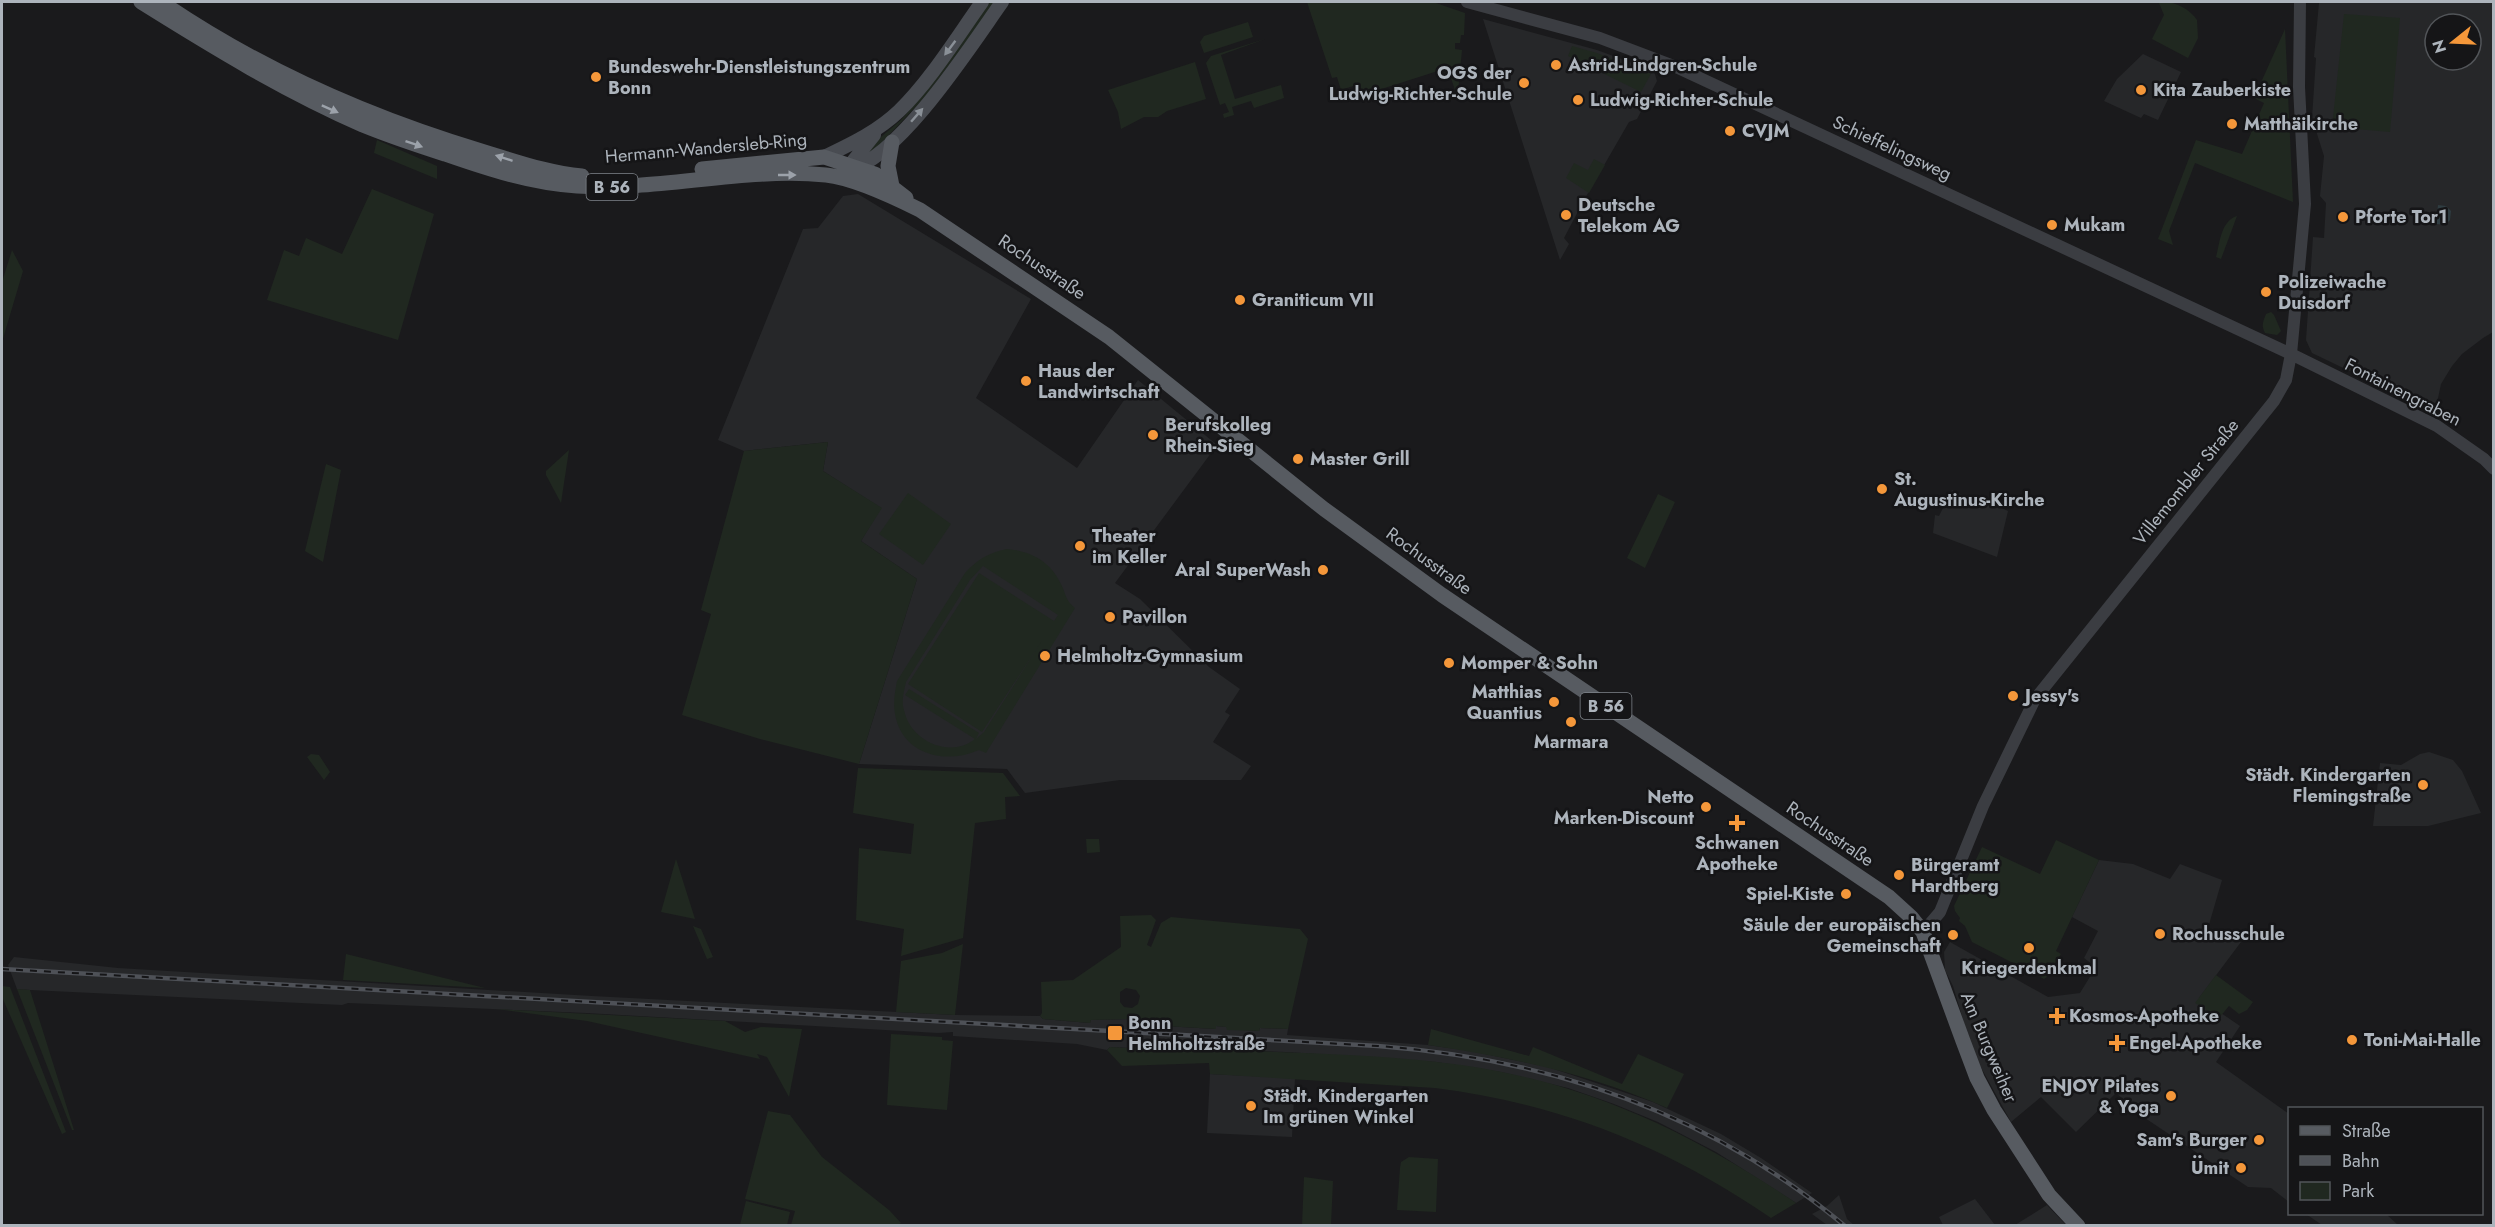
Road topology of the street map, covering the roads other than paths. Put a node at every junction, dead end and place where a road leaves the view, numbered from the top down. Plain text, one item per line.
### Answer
1 (141, 2) edge
2 (161, 2) edge
3 (982, 2) edge
4 (1002, 2) edge
5 (1467, 2) edge
6 (2300, 2) edge
7 (875, 130) junction
8 (892, 142) junction
9 (824, 157) junction
10 (853, 167) junction
11 (829, 176) junction
12 (857, 184) junction
13 (892, 186) junction
14 (920, 210) junction
15 (2291, 354) junction
16 (2493, 469) edge
17 (1923, 932) junction
18 (2078, 1226) edge

1 -> 11 main road, Hermann-Wandersleb-Ring / B 56
9 -> 2 main road, Hermann-Wandersleb-Ring / B 56
3 -> 7 main road
8 -> 4 main road
5 - 15 street, Schieffelingsweg
6 - 15 street, Villemombler Straße
7 - 9 main road
7 - 10 main road
8 - 10 main road
8 - 13 main road
9 - 10 main road, Rochusstraße / B 56
10 - 11 main road
10 - 12 main road
10 - 13 main road, Rochusstraße / B 56
11 - 12 main road, Rochusstraße / B 56
12 - 14 main road, Rochusstraße / B 56
13 - 14 main road, Rochusstraße / B 56
14 - 17 main road, Rochusstraße / B 56
15 - 16 street, Fontainengraben
15 - 17 street, Villemombler Straße
17 - 18 main road, Am Burgweiher / B 56

